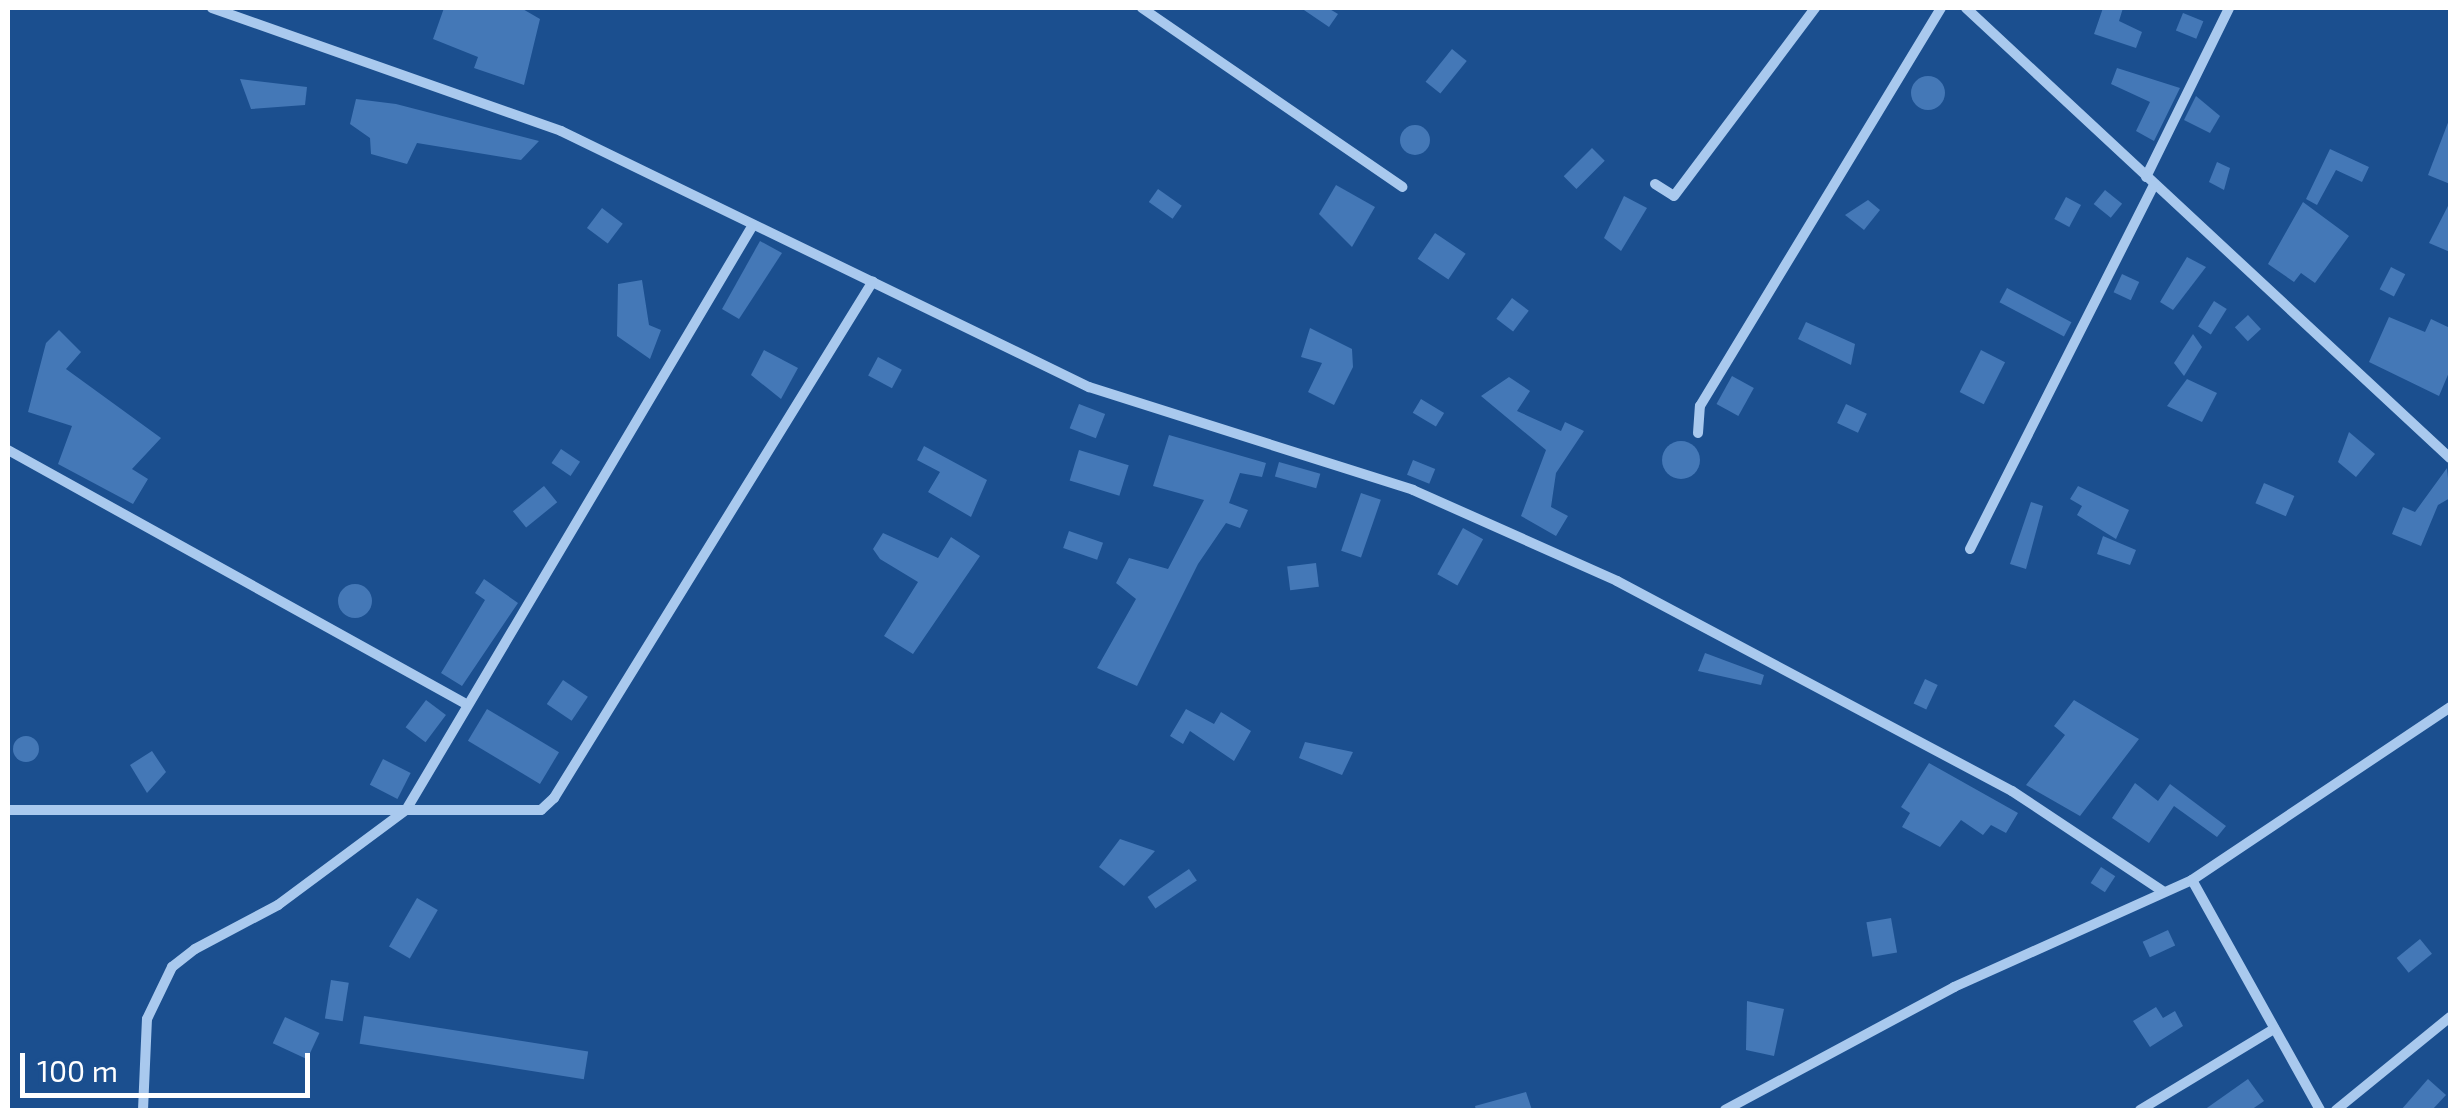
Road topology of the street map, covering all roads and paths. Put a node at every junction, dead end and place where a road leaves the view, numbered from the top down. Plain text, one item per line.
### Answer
1 (212, 8) edge
2 (1142, 8) edge
3 (1816, 8) edge
4 (1941, 8) edge
5 (1966, 8) edge
6 (2229, 8) edge
7 (2150, 180) junction
8 (1655, 184) dead end
9 (1402, 187) dead end
10 (754, 225) junction
11 (873, 281) junction
12 (1698, 433) dead end
13 (8, 450) edge
14 (2450, 458) edge
15 (1970, 548) dead end
16 (464, 703) junction
17 (2450, 707) edge
18 (8, 810) edge
19 (406, 810) junction
20 (2192, 880) junction
21 (2164, 892) junction
22 (2450, 1017) edge
23 (2274, 1029) junction
24 (143, 1110) edge
25 (1725, 1110) edge
26 (2140, 1110) edge
27 (2320, 1110) edge
28 (2336, 1110) edge

1 - 10 street
2 - 9 street
3 - 8 street
4 - 12 street
5 - 7 street
6 - 7 street
7 - 14 street
7 - 15 street
10 - 11 street
10 - 16 street
11 - 19 street
11 - 21 street
13 - 16 street
16 - 19 street
17 - 20 street
18 - 19 street
19 - 24 street
20 - 21 street
20 - 23 street
21 - 25 street
22 - 28 street
23 - 26 street
23 - 27 street

